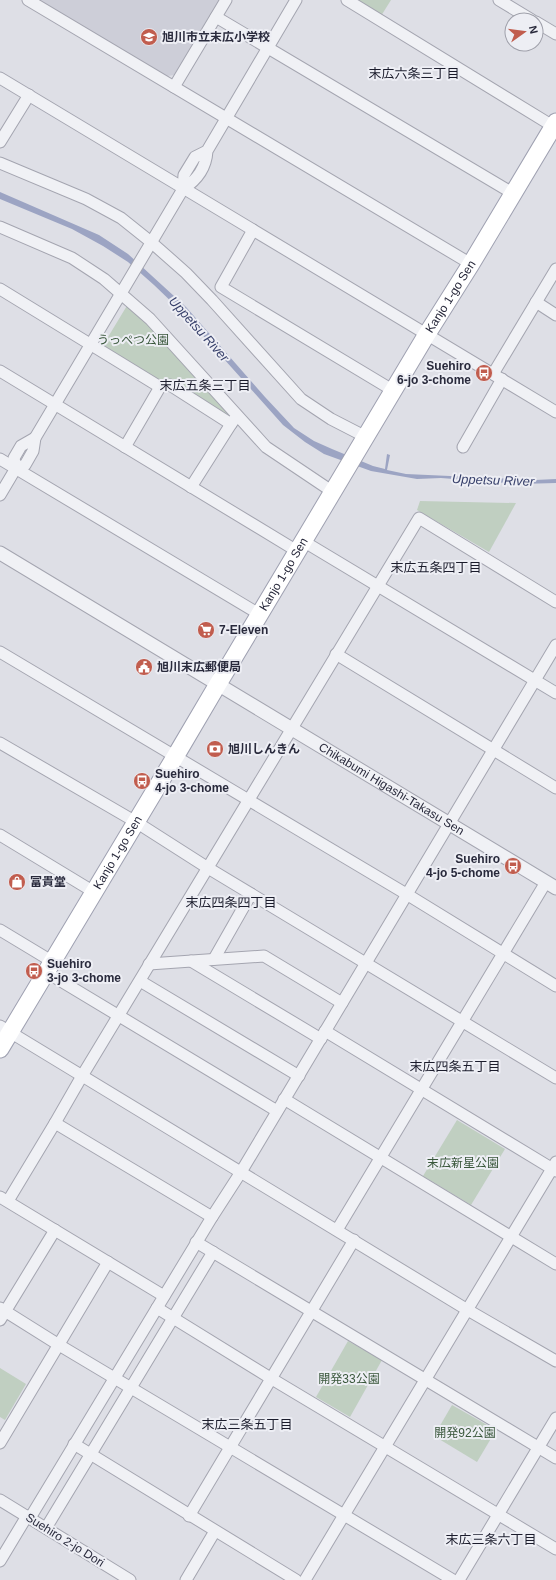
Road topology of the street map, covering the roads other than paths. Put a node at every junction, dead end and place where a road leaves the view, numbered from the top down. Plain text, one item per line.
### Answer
1 (28, 0) edge
2 (226, 0) edge
3 (296, 0) edge
4 (347, 0) edge
5 (499, 0) edge
6 (519, 12) edge
7 (216, 17) junction
8 (544, 27) edge
9 (556, 34) edge
10 (268, 47) junction
11 (0, 78) edge
12 (174, 87) junction
13 (29, 95) junction
14 (226, 118) junction
15 (555, 125) edge
16 (0, 142) edge
17 (0, 163) edge
18 (183, 188) junction
19 (514, 194) junction
20 (0, 227) edge
21 (253, 230) junction
22 (149, 246) junction
23 (471, 264) junction
24 (556, 269) edge
25 (221, 287) junction
26 (0, 288) edge
27 (124, 290) junction
28 (212, 300) junction
29 (536, 302) junction
30 (556, 315) edge
31 (427, 334) junction
32 (91, 344) junction
33 (0, 371) edge
34 (498, 376) junction
35 (160, 387) junction
36 (394, 391) junction
37 (54, 404) junction
38 (556, 412) edge
39 (234, 420) junction
40 (363, 441) junction
41 (125, 447) junction
42 (463, 447) dead end
43 (0, 459) edge
44 (16, 468) junction
45 (337, 485) junction
46 (191, 487) junction
47 (0, 495) edge
48 (300, 546) junction
49 (0, 553) edge
50 (378, 586) junction
51 (556, 602) edge
52 (259, 614) junction
53 (556, 646) edge
54 (0, 652) edge
55 (336, 654) junction
56 (535, 681) junction
57 (218, 684) junction
58 (556, 694) edge
59 (292, 729) junction
60 (0, 742) edge
61 (494, 750) junction
62 (175, 757) junction
63 (556, 788) edge
64 (248, 800) junction
65 (136, 822) junction
66 (450, 824) junction
67 (0, 835) edge
68 (208, 868) junction
69 (551, 885) edge
70 (94, 892) junction
71 (251, 894) junction
72 (408, 895) junction
73 (0, 930) edge
74 (503, 954) junction
75 (214, 959) junction
76 (191, 961) junction
77 (367, 963) junction
78 (149, 964) junction
79 (49, 967) junction
80 (140, 981) junction
81 (556, 986) edge
82 (342, 1003) junction
83 (118, 1016) junction
84 (463, 1022) junction
85 (5, 1029) edge
86 (323, 1035) junction
87 (0, 1049) edge
88 (82, 1076) junction
89 (298, 1076) junction
90 (556, 1078) edge
91 (422, 1090) junction
92 (284, 1099) junction
93 (277, 1111) junction
94 (55, 1123) junction
95 (381, 1157) junction
96 (555, 1167) edge
97 (241, 1172) junction
98 (2, 1199) edge
99 (212, 1217) junction
100 (54, 1230) junction
101 (337, 1230) junction
102 (511, 1236) junction
103 (354, 1240) junction
104 (196, 1242) junction
105 (214, 1252) junction
106 (108, 1262) junction
107 (556, 1264) edge
108 (164, 1296) junction
109 (157, 1308) junction
110 (466, 1309) junction
111 (312, 1311) junction
112 (2, 1313) edge
113 (172, 1318) junction
114 (59, 1345) junction
115 (556, 1361) edge
116 (114, 1378) junction
117 (272, 1379) junction
118 (425, 1379) junction
119 (131, 1388) junction
120 (556, 1418) edge
121 (0, 1443) edge
122 (74, 1444) junction
123 (230, 1446) junction
124 (385, 1446) junction
125 (538, 1448) junction
126 (91, 1455) junction
127 (556, 1458) edge
128 (0, 1500) edge
129 (498, 1514) junction
130 (344, 1515) junction
131 (189, 1516) junction
132 (28, 1517) junction
133 (46, 1528) junction
134 (215, 1532) junction
135 (556, 1549) edge
136 (0, 1561) edge
137 (130, 1580) edge
138 (186, 1580) edge
139 (296, 1580) edge
140 (305, 1580) edge
141 (453, 1580) edge
142 (459, 1580) edge

1 - 12 street
2 - 7 street
3 - 10 street
4 - 15 street
5 - 6 street
7 - 10 street
7 - 12 street
8 - 9 street
10 - 14 street
10 - 19 street
11 - 13 street
12 - 14 street
13 - 16 street
13 - 18 street
14 - 18 street
14 - 23 street
15 - 19 main road, Kanjo 1-go Sen
17 - 22 street
18 - 21 street
18 - 22 street
19 - 23 main road, Kanjo 1-go Sen
20 - 27 street
21 - 25 street
21 - 31 street
22 - 27 street
22 - 28 street
23 - 31 main road, Kanjo 1-go Sen
24 - 29 street
25 - 28 street
25 - 36 street
26 - 32 street
27 - 32 street
27 - 39 street
28 - 40 street
29 - 30 street
29 - 34 street
31 - 34 street
31 - 36 main road, Kanjo 1-go Sen
32 - 35 street
32 - 37 street
33 - 37 street
34 - 38 street
34 - 42 street
35 - 39 street
35 - 41 street
36 - 40 main road, Kanjo 1-go Sen
37 - 41 street
37 - 44 street
39 - 45 street
39 - 46 street
40 - 45 main road, Kanjo 1-go Sen
41 - 46 street
43 - 44 street
44 - 47 street
44 - 52 street
45 - 48 main road, Kanjo 1-go Sen
46 - 48 street
48 - 50 street
48 - 52 main road, Kanjo 1-go Sen
49 - 57 street, Chikabumi Higashi-Takasu Sen
50 - 51 street
50 - 55 street
50 - 56 street
52 - 57 main road, Kanjo 1-go Sen
53 - 56 street
54 - 62 street
55 - 59 street
55 - 61 street
56 - 58 street
56 - 61 street
57 - 59 street, Chikabumi Higashi-Takasu Sen
57 - 62 main road, Kanjo 1-go Sen
59 - 64 street
59 - 66 street, Chikabumi Higashi-Takasu Sen
60 - 65 street
61 - 63 street
61 - 66 street
62 - 64 street
62 - 65 main road, Kanjo 1-go Sen
64 - 68 street
64 - 72 street
65 - 68 street
65 - 70 main road, Kanjo 1-go Sen
66 - 69 street, Chikabumi Higashi-Takasu Sen
66 - 72 street
67 - 70 street
68 - 71 street
68 - 78 street
69 - 74 street
70 - 79 main road, Kanjo 1-go Sen
71 - 75 street
71 - 77 street
72 - 74 street
72 - 77 street
73 - 79 street
74 - 81 street
74 - 84 street
75 - 76 street
75 - 82 street
76 - 78 street
76 - 86 street
77 - 82 street
77 - 84 street
78 - 80 street
79 - 83 street
79 - 85 main road, Kanjo 1-go Sen
80 - 83 street
80 - 89 street
82 - 86 street
83 - 88 street
83 - 93 street
84 - 90 street
84 - 91 street
85 - 87 main road, Kanjo 1-go Sen
85 - 88 street
86 - 89 street
86 - 91 street
88 - 94 street
88 - 97 street
89 - 92 street
91 - 95 street
91 - 96 street
92 - 93 street
92 - 95 street
93 - 97 street
94 - 98 street
94 - 99 street
95 - 101 street
95 - 102 street
96 - 102 street
97 - 99 street
97 - 101 street
98 - 100 street
99 - 104 street
100 - 106 street
100 - 112 street
101 - 103 street
102 - 107 street
102 - 110 street
103 - 110 street
103 - 111 street
104 - 105 street
104 - 108 street
105 - 111 street
105 - 113 street
106 - 108 street
106 - 114 street
108 - 109 street
109 - 113 street
109 - 116 street
110 - 115 street
110 - 118 street
111 - 117 street
111 - 118 street
112 - 114 street
113 - 117 street
113 - 119 street
114 - 116 street
114 - 121 street
116 - 119 street
116 - 122 street
117 - 123 street
117 - 124 street
118 - 124 street
118 - 125 street
119 - 123 street
119 - 126 street
120 - 125 street
122 - 126 street
122 - 132 street
123 - 130 street
123 - 131 street
124 - 129 street
124 - 130 street
125 - 127 street
125 - 129 street
126 - 131 street
126 - 133 street
128 - 132 street, Suehiro 2-jo Dori
129 - 135 street
129 - 142 street
130 - 140 street
130 - 141 street
131 - 134 street
132 - 133 street, Suehiro 2-jo Dori
132 - 136 street
133 - 137 street, Suehiro 2-jo Dori
134 - 138 street
134 - 139 street

